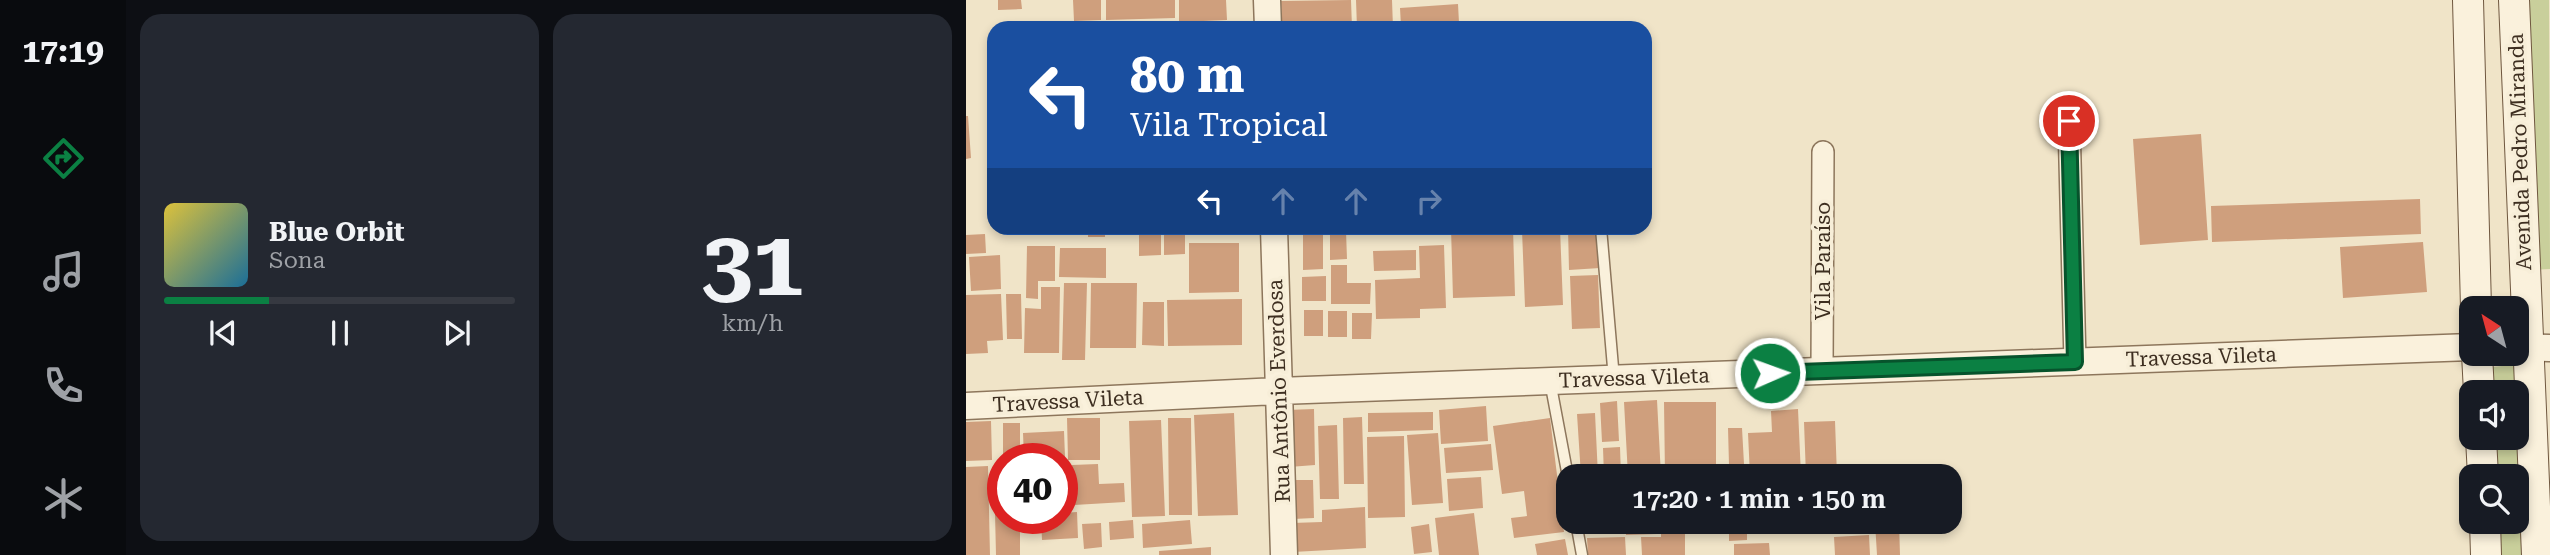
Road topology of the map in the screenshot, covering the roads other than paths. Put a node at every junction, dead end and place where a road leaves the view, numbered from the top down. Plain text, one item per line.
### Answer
1 (1267, 0) edge
2 (2468, 0) edge
3 (2514, 0) edge
4 (1268, 21) edge
5 (2069, 121) dead end
6 (1823, 152) dead end
7 (1274, 235) edge
8 (1602, 235) edge
9 (2476, 296) edge
10 (2459, 347) edge
11 (2532, 347) edge
12 (2075, 362) junction
13 (1822, 371) junction
14 (1614, 379) junction
15 (1550, 381) junction
16 (1279, 391) junction
17 (966, 406) edge
18 (1566, 464) edge
19 (1578, 534) edge
20 (2485, 534) edge
21 (1284, 555) edge
22 (1582, 555) edge
23 (2486, 555) edge
24 (2537, 555) edge

1 - 4 street
2 - 9 main road
3 - 11 main road, Avenida Pedro Miranda
5 - 12 street
6 - 13 street, Vila Paraíso
7 - 16 street, Rua Antônio Everdosa
8 - 14 lane
10 - 12 street, Travessa Vileta
11 - 24 main road, Avenida Pedro Miranda
12 - 13 street, Travessa Vileta
13 - 14 street, Travessa Vileta
14 - 15 street, Travessa Vileta
15 - 16 street, Travessa Vileta
15 - 18 lane
16 - 17 street, Travessa Vileta
16 - 21 street, Rua Antônio Everdosa
19 - 22 lane
20 - 23 main road

